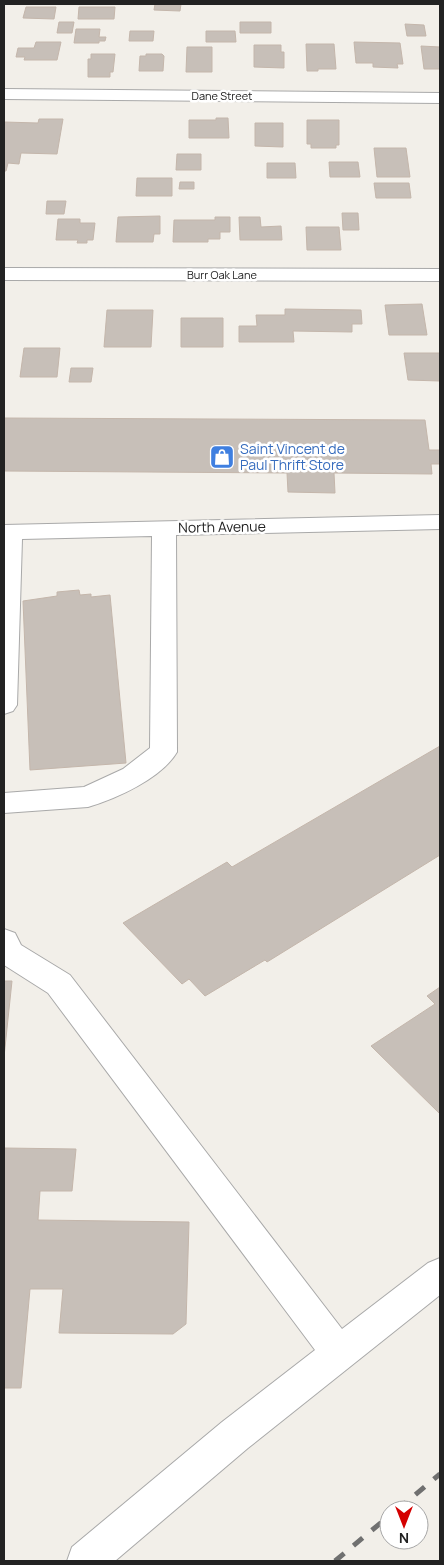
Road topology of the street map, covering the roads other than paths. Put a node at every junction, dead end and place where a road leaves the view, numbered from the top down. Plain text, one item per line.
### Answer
1 (4, 94) edge
2 (440, 102) edge
3 (4, 274) edge
4 (440, 275) edge
5 (440, 522) edge
6 (164, 529) junction
7 (7, 532) edge
8 (6, 620) edge
9 (4, 705) edge
10 (4, 803) edge
11 (4, 941) edge
12 (440, 1274) edge
13 (339, 1353) junction
14 (86, 1561) edge

1 - 2 street, Dane Street
3 - 4 street, Burr Oak Lane
5 - 6 street, North Avenue
6 - 7 street, North Avenue
6 - 10 street
7 - 8 street
8 - 9 street
11 - 13 street
12 - 13 street
13 - 14 street

